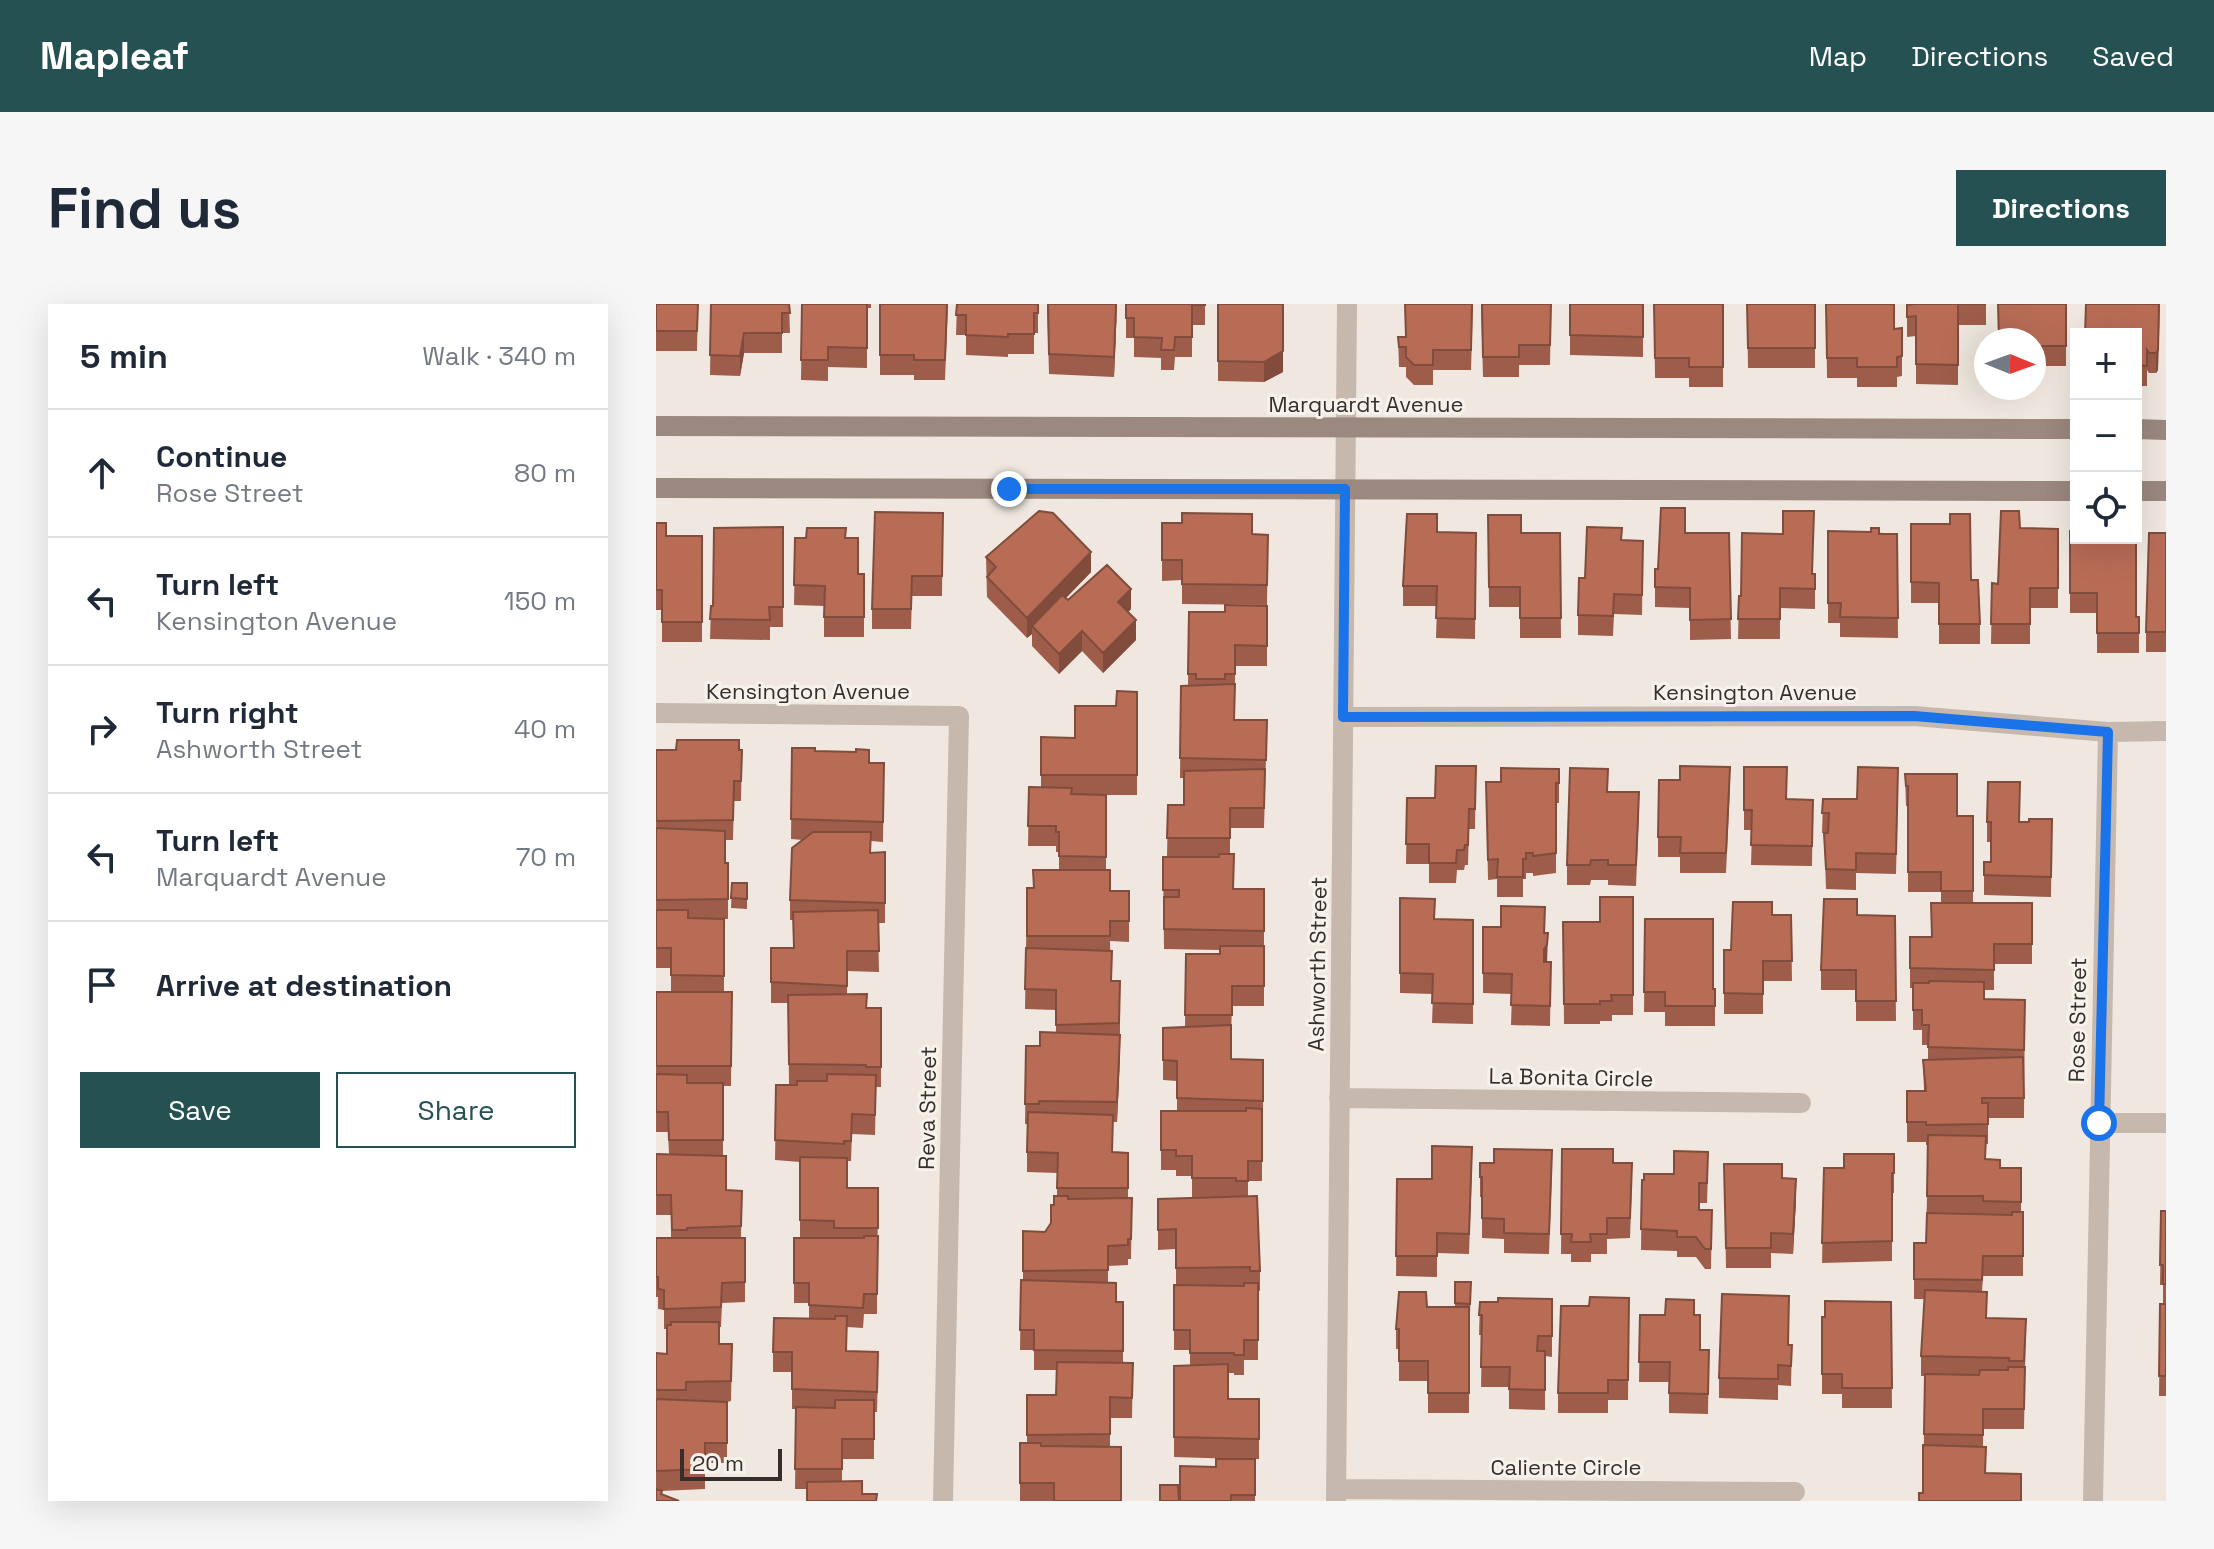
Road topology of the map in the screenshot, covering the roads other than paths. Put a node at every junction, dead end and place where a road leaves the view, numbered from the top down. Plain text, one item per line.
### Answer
1 (1347, 304) edge
2 (656, 426) edge
3 (1345, 428) junction
4 (2070, 429) edge
5 (2142, 429) edge
6 (2166, 430) edge
7 (656, 488) edge
8 (1345, 489) junction
9 (2070, 491) edge
10 (2142, 491) edge
11 (2166, 491) edge
12 (656, 713) edge
13 (959, 716) joint
14 (1343, 717) junction
15 (2166, 731) edge
16 (2108, 732) junction
17 (1339, 1098) junction
18 (1801, 1103) dead end
19 (2099, 1123) junction
20 (2166, 1123) edge
21 (1795, 1492) dead end
22 (1336, 1495) edge
23 (943, 1501) edge
24 (2093, 1501) edge

1 - 3 street, Ashworth Street
2 - 3 main road, Marquardt Avenue
3 - 4 main road, Marquardt Avenue
3 - 8 street, Ashworth Street
5 - 6 main road
7 - 8 main road
8 - 9 main road
8 - 14 street, Ashworth Street
10 - 11 main road
12 - 13 street, Kensington Avenue
13 - 23 street, Reva Street
14 - 16 street, Kensington Avenue
14 - 17 street, Ashworth Street
15 - 16 street, Kensington Avenue
16 - 19 street, Rose Street
17 - 18 street, La Bonita Circle
17 - 22 street, Ashworth Street
19 - 20 street
19 - 24 street, Rose Street
21 - 22 street, Caliente Circle

